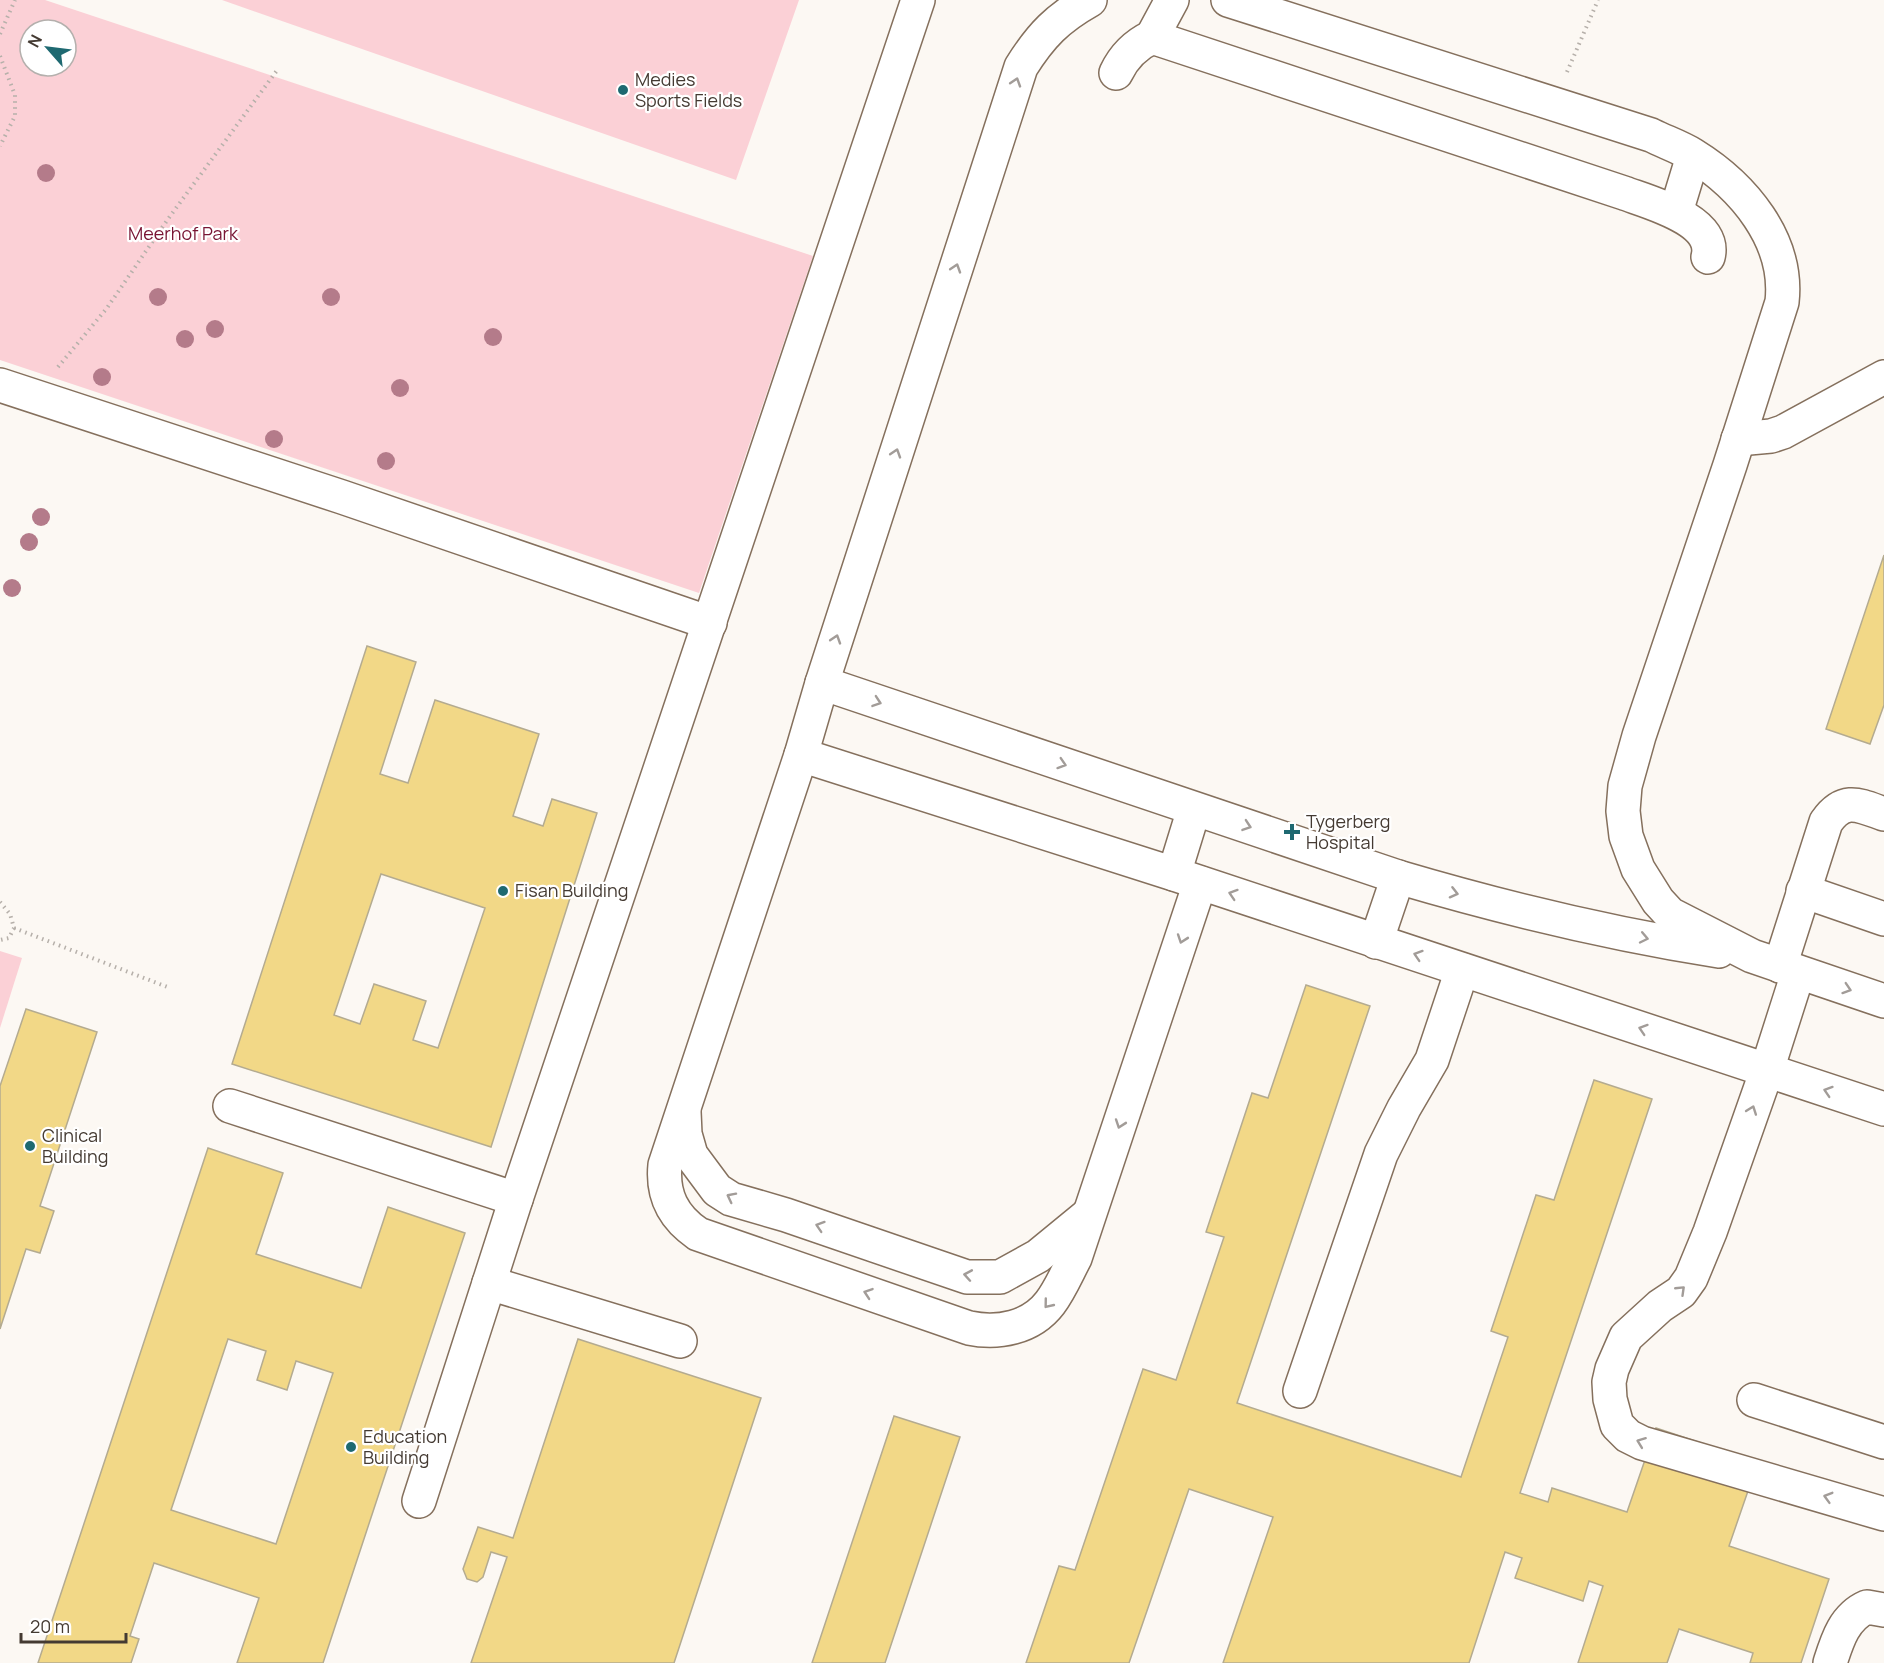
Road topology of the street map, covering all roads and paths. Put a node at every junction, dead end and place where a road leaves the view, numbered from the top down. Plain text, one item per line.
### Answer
1 (15, 0) edge
2 (918, 0) edge
3 (1090, 0) edge
4 (1172, 0) edge
5 (1228, 0) edge
6 (1598, 0) edge
7 (0, 34) edge
8 (1152, 36) junction
9 (0, 56) edge
10 (278, 69) dead end
11 (1116, 73) dead end
12 (1554, 103) junction
13 (0, 146) edge
14 (1693, 156) junction
15 (1676, 212) junction
16 (1708, 257) dead end
17 (1884, 378) edge
18 (15, 390) edge
19 (1738, 439) junction
20 (710, 623) junction
21 (822, 683) junction
22 (801, 755) junction
23 (1194, 808) junction
24 (1884, 814) edge
25 (1398, 878) junction
26 (1187, 879) junction
27 (1803, 891) junction
28 (0, 902) edge
29 (1884, 919) edge
30 (14, 927) junction
31 (0, 940) edge
32 (1376, 942) junction
33 (1777, 965) junction
34 (1462, 970) junction
35 (170, 988) dead end
36 (1884, 1001) edge
37 (1767, 1070) junction
38 (230, 1106) dead end
39 (684, 1107) junction
40 (1884, 1109) edge
41 (516, 1199) junction
42 (1090, 1214) junction
43 (489, 1283) junction
44 (680, 1341) dead end
45 (1300, 1391) dead end
46 (1754, 1400) dead end
47 (1884, 1442) edge
48 (419, 1501) dead end
49 (1884, 1514) edge
50 (1884, 1610) edge
51 (1830, 1663) edge

1 - 7 path
2 - 20 street
21 -> 3 street
4 - 8 street
5 - 12 street
6 - 12 path
8 - 11 street
8 - 15 street
9 - 13 path
10 - 18 path
12 - 14 street
14 - 15 street
14 - 19 street
15 - 16 street
17 - 19 street
18 - 20 street
19 - 33 street
20 - 41 street
21 - 22 street
21 -> 23 street
22 - 26 street
22 - 39 street
23 -> 25 street
23 - 26 street
24 - 27 street
25 - 32 street
25 -> 33 street
32 -> 26 street
26 -> 42 street
27 - 29 street
27 - 33 street
28 - 30 path
30 - 31 path
30 - 35 path
34 -> 32 street
33 -> 36 street
33 - 37 street
37 -> 34 street
34 - 45 street
40 -> 37 street
49 -> 37 street
38 - 41 street
42 -> 39 street
42 -> 39 street
41 - 43 street
43 - 44 street
43 - 48 street
46 - 47 street
50 - 51 street

